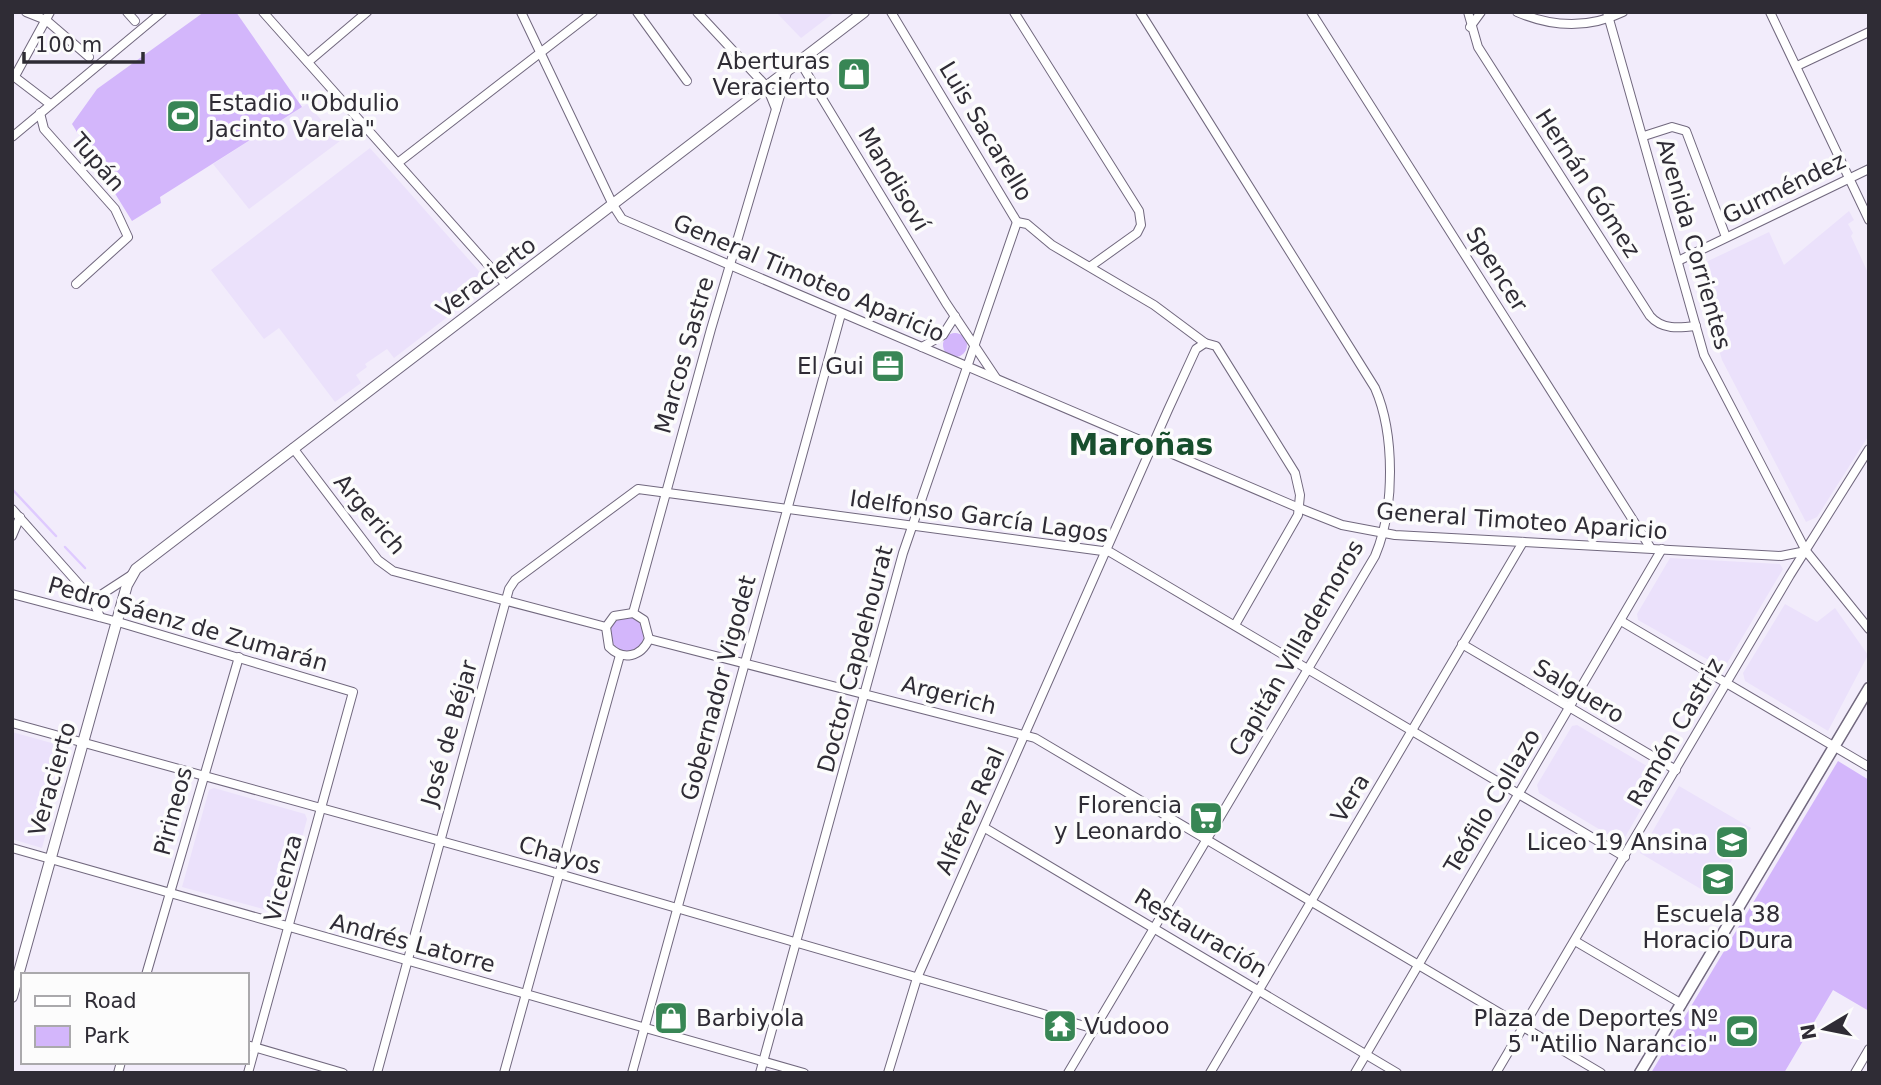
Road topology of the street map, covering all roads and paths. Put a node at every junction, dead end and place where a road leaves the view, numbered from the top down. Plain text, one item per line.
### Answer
1 (26, 12) edge
2 (127, 12) edge
3 (162, 12) edge
4 (263, 12) edge
5 (367, 12) edge
6 (521, 12) edge
7 (593, 12) edge
8 (637, 12) edge
9 (697, 12) edge
10 (864, 12) edge
11 (891, 12) edge
12 (1014, 12) edge
13 (1140, 12) edge
14 (1311, 12) edge
15 (1468, 12) edge
16 (1481, 12) edge
17 (1517, 12) edge
18 (1623, 12) edge
19 (1770, 12) edge
20 (1608, 15) edge
21 (48, 16) edge
22 (135, 21) dead end
23 (1470, 27) junction
24 (1869, 32) edge
25 (540, 54) junction
26 (89, 57) dead end
27 (308, 62) junction
28 (800, 62) junction
29 (1797, 66) junction
30 (787, 72) junction
31 (13, 76) edge
32 (687, 81) dead end
33 (767, 87) junction
34 (50, 104) junction
35 (776, 109) junction
36 (40, 113) junction
37 (1644, 136) junction
38 (12, 137) edge
39 (399, 162) junction
40 (1869, 169) edge
41 (1849, 178) junction
42 (613, 205) junction
43 (1869, 220) edge
44 (1017, 222) junction
45 (1726, 237) junction
46 (1678, 261) junction
47 (729, 266) junction
48 (1091, 266) junction
49 (76, 285) dead end
50 (507, 286) junction
51 (841, 314) junction
52 (955, 316) junction
53 (1696, 326) junction
54 (1205, 343) junction
55 (974, 345) junction
56 (922, 347) junction
57 (967, 367) junction
58 (997, 379) junction
59 (1153, 445) junction
60 (293, 448) junction
61 (1869, 449) edge
62 (666, 491) junction
63 (787, 507) junction
64 (1299, 508) junction
65 (12, 509) edge
66 (20, 517) junction
67 (912, 526) junction
68 (1383, 533) junction
69 (12, 536) edge
70 (1523, 542) junction
71 (1650, 547) junction
72 (1662, 549) junction
73 (1806, 551) junction
74 (1106, 552) junction
75 (133, 574) junction
76 (12, 594) edge
77 (93, 600) junction
78 (506, 602) junction
79 (633, 613) junction
80 (100, 617) junction
81 (1621, 621) junction
82 (118, 622) junction
83 (1235, 625) junction
84 (607, 627) junction
85 (1869, 629) edge
86 (649, 639) junction
87 (1462, 644) junction
88 (620, 655) junction
89 (239, 657) junction
90 (746, 664) junction
91 (1307, 668) junction
92 (1726, 684) junction
93 (1869, 688) edge
94 (353, 692) joint
95 (864, 694) junction
96 (1569, 708) junction
97 (12, 723) edge
98 (1413, 731) junction
99 (1025, 734) junction
100 (83, 742) junction
101 (1834, 747) junction
102 (1869, 767) edge
103 (1676, 770) junction
104 (202, 774) junction
105 (1517, 796) junction
106 (322, 809) junction
107 (985, 828) junction
108 (1207, 841) junction
109 (439, 842) junction
110 (12, 848) edge
111 (1625, 857) junction
112 (50, 859) junction
113 (559, 875) junction
114 (171, 893) junction
115 (1311, 903) junction
116 (677, 909) junction
117 (1155, 928) junction
118 (289, 929) junction
119 (1575, 941) junction
120 (797, 943) junction
121 (407, 962) junction
122 (1417, 965) junction
123 (147, 973) edge
124 (916, 978) junction
125 (17, 980) edge
126 (1259, 991) junction
127 (525, 994) junction
128 (12, 997) edge
129 (1682, 1004) junction
130 (1523, 1027) junction
131 (645, 1028) junction
132 (1095, 1029) junction
133 (251, 1046) edge
134 (1869, 1049) edge
135 (1366, 1054) junction
136 (763, 1061) junction
137 (248, 1073) edge
138 (343, 1073) edge
139 (377, 1073) edge
140 (504, 1073) edge
141 (632, 1073) edge
142 (760, 1073) edge
143 (804, 1073) edge
144 (888, 1073) edge
145 (1068, 1073) edge
146 (1209, 1073) edge
147 (1355, 1073) edge
148 (1396, 1073) edge
149 (1496, 1073) edge
150 (1601, 1073) edge
151 (1640, 1073) edge
152 (1854, 1073) edge

1 - 21 street
2 - 22 street
3 - 34 street
4 - 27 street
5 - 27 street
6 - 25 street
7 - 25 street
8 - 32 street
9 - 33 street
10 - 28 street, Veracierto
11 - 44 street, Luis Sacarello
12 - 48 street
13 - 68 street, Capitán Villademoros
14 - 71 street, Spencer
15 - 23 street, Hernán Gómez
16 - 23 street
17 - 20 street
18 - 20 street
19 - 29 street
20 - 37 street, Avenida Corrientes
21 - 26 street
21 - 31 street
23 - 53 street, Hernán Gómez
24 - 29 street
25 - 39 street
25 - 42 street
27 - 39 street
28 - 30 street, Veracierto
28 - 52 street, Mandisoví
29 - 41 street
30 - 33 street, Veracierto
30 - 35 street, Marcos Sastre
31 - 34 street
33 - 35 street
33 - 42 street, Veracierto
34 - 36 street
35 - 47 street, Marcos Sastre
36 - 38 street
36 - 49 street, Tupán
37 - 45 street
37 - 46 street, Avenida Corrientes
39 - 50 street
40 - 41 street, Gurméndez
41 - 43 street
41 - 45 street, Gurméndez
42 - 47 street, General Timoteo Aparicio
42 - 50 street, Veracierto
44 - 48 street, Luis Sacarello
44 - 55 street, Doctor Capdehourat
45 - 46 street, Gurméndez
46 - 53 street, Avenida Corrientes
47 - 51 street, General Timoteo Aparicio
47 - 62 street, Marcos Sastre
48 - 54 street, Luis Sacarello
50 - 60 street, Veracierto
51 - 56 street, General Timoteo Aparicio
51 - 63 street, Gobernador Vigodet
52 - 55 street, Mandisoví
52 - 56 street
53 - 73 street, Avenida Corrientes
54 - 59 street, Alférez Real
54 - 64 street, Luis Sacarello
55 - 57 street, Doctor Capdehourat
55 - 58 street, General Timoteo Aparicio
56 - 57 street, General Timoteo Aparicio
57 - 58 street, General Timoteo Aparicio
57 - 67 street, Doctor Capdehourat
58 - 59 street, General Timoteo Aparicio
59 - 64 street, General Timoteo Aparicio
59 - 74 street, Alférez Real
60 - 75 street, Veracierto
60 - 78 street, Argerich
61 - 73 street, Ramón Castriz
62 - 63 street, Idelfonso García Lagos
62 - 78 street, José de Béjar
62 - 79 street, Marcos Sastre
63 - 67 street, Idelfonso García Lagos
63 - 90 street, Gobernador Vigodet
64 - 68 street, General Timoteo Aparicio
64 - 83 street
65 - 66 street
66 - 69 street
66 - 77 street
67 - 74 street, Idelfonso García Lagos
67 - 95 street, Doctor Capdehourat
68 - 70 street, General Timoteo Aparicio
68 - 91 street, Capitán Villademoros
70 - 71 street, General Timoteo Aparicio
70 - 87 street, Vera
71 - 72 street, General Timoteo Aparicio
72 - 73 street, General Timoteo Aparicio
72 - 81 street, Teófilo Collazo
73 - 85 street
73 - 92 street, Ramón Castriz
74 - 83 street, Idelfonso García Lagos
74 - 99 street, Alférez Real
75 - 77 street, Veracierto
75 - 82 street, Veracierto
76 - 80 street, Pedro Sáenz de Zumarán
77 - 80 street
78 - 84 street, Argerich
78 - 109 street, José de Béjar
79 - 84 street
79 - 86 street
80 - 82 street, Pedro Sáenz de Zumarán
81 - 92 street
81 - 96 street, Teófilo Collazo
82 - 89 street, Pedro Sáenz de Zumarán
82 - 100 street, Veracierto
83 - 91 street, Idelfonso García Lagos
84 - 88 street
86 - 88 street
86 - 90 street, Argerich
87 - 96 street, Salguero
87 - 98 street, Vera
88 - 113 street
89 - 94 street, Pedro Sáenz de Zumarán
89 - 104 street, Pirineos
90 - 95 street, Argerich
90 - 116 street, Gobernador Vigodet
91 - 98 street, Idelfonso García Lagos
91 - 108 street, Capitán Villademoros
92 - 101 street
92 - 103 street, Ramón Castriz
93 - 101 main road
94 - 106 street, Vicenza
95 - 99 street, Argerich
95 - 120 street, Doctor Capdehourat
96 - 103 street, Salguero
96 - 105 street, Teófilo Collazo
97 - 100 street, Chayos
98 - 105 street, Idelfonso García Lagos
98 - 115 street, Vera
99 - 107 street, Alférez Real
99 - 108 street, Argerich
100 - 104 street, Chayos
100 - 112 street, Veracierto
101 - 102 street
101 - 129 main road
103 - 111 street, Ramón Castriz
104 - 106 street, Chayos
104 - 114 street, Pirineos
105 - 111 street, Idelfonso García Lagos
105 - 122 street, Teófilo Collazo
106 - 109 street, Chayos
106 - 118 street, Vicenza
107 - 117 street, Restauración
107 - 124 street, Alférez Real
108 - 115 street, Argerich
108 - 117 street, Capitán Villademoros
109 - 113 street, Chayos
109 - 121 street, José de Béjar
110 - 112 street, Andrés Latorre
111 - 119 street, Ramón Castriz
112 - 114 street, Andrés Latorre
112 - 125 street, Veracierto
113 - 116 street, Chayos
113 - 127 street
114 - 118 street, Andrés Latorre
114 - 123 street, Pirineos
115 - 122 street, Argerich
115 - 126 street, Vera
116 - 120 street, Chayos
116 - 131 street, Gobernador Vigodet
117 - 126 street, Restauración
117 - 132 street, Capitán Villademoros
118 - 121 street, Andrés Latorre
118 - 133 street, Vicenza
119 - 129 street
119 - 130 street, Ramón Castriz
120 - 124 street, Chayos
120 - 136 street, Doctor Capdehourat
121 - 127 street, Andrés Latorre
121 - 139 street, José de Béjar
122 - 130 street, Argerich
122 - 135 street, Teófilo Collazo
124 - 132 street, Chayos
124 - 144 street, Alférez Real
125 - 128 street, Veracierto
126 - 135 street, Restauración
126 - 146 street, Vera
127 - 131 street, Andrés Latorre
127 - 140 street
129 - 151 main road
130 - 149 street, Ramón Castriz
130 - 150 street, Argerich
131 - 136 street, Andrés Latorre
131 - 141 street, Gobernador Vigodet
132 - 145 street, Capitán Villademoros
133 - 137 street, Vicenza
133 - 138 street
134 - 152 street
135 - 147 street, Teófilo Collazo
135 - 148 street, Restauración
136 - 142 street, Doctor Capdehourat
136 - 143 street, Andrés Latorre

